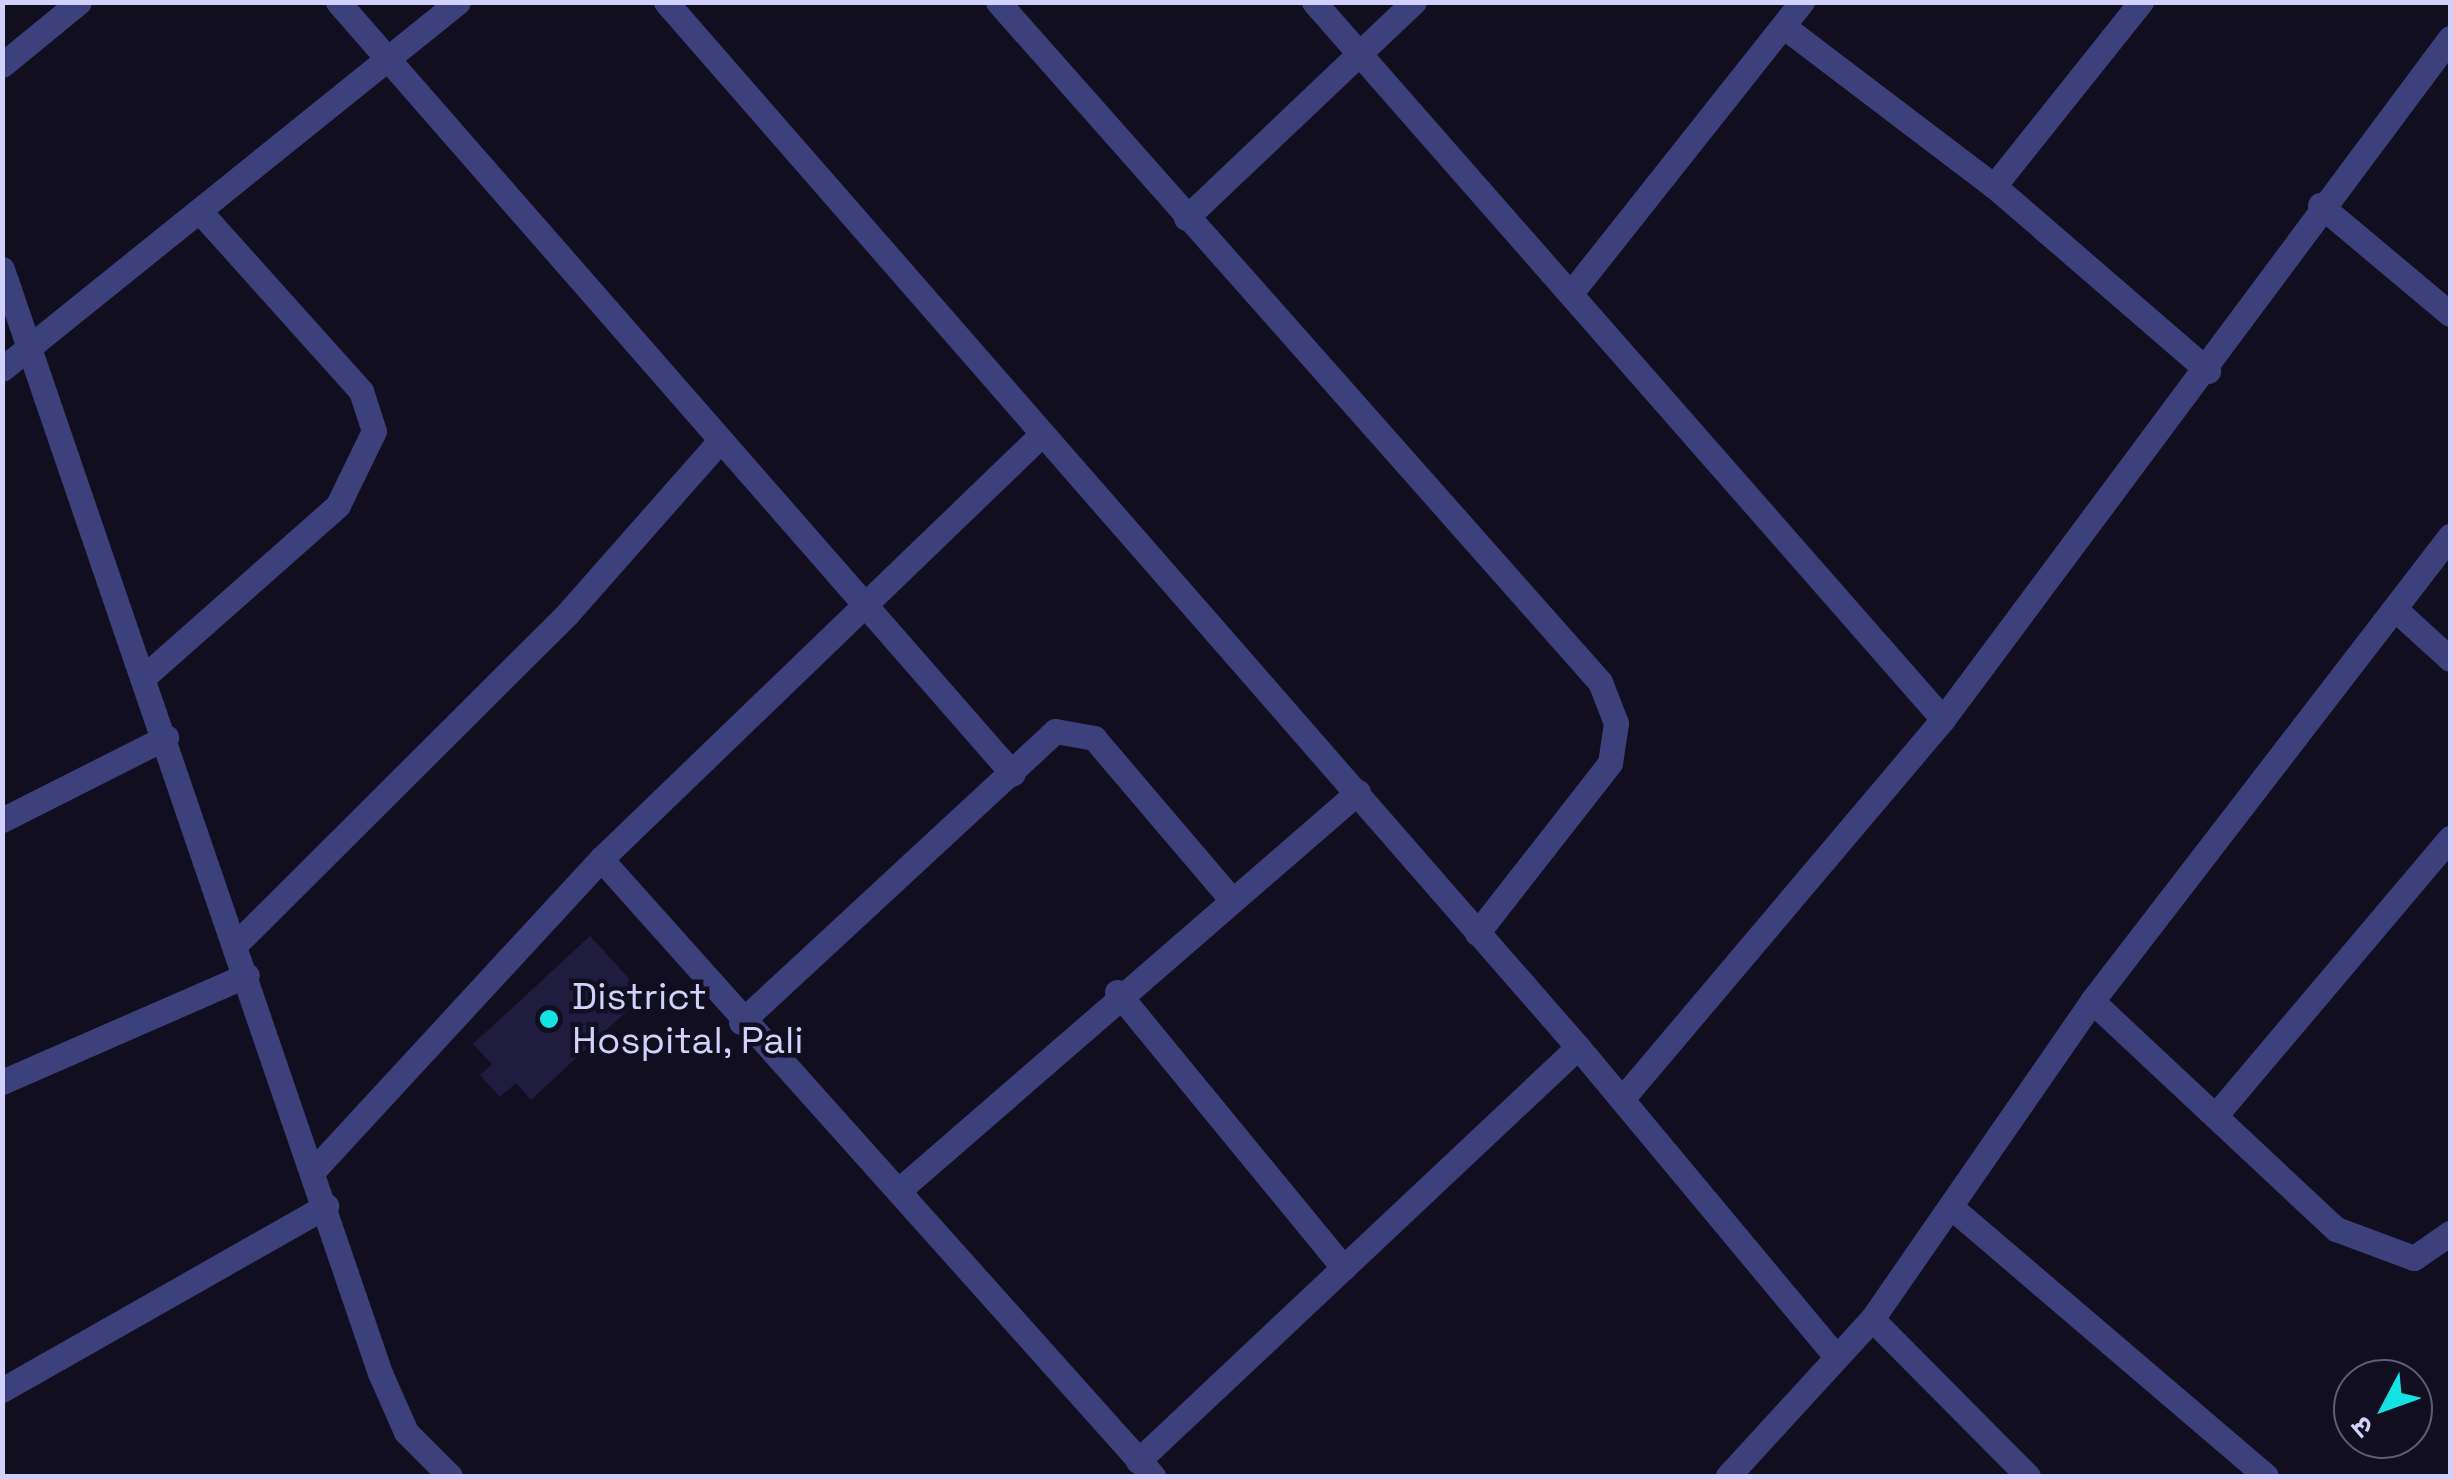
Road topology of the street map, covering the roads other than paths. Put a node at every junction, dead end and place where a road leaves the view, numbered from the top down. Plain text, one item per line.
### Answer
1 (78, 2) edge
2 (338, 2) edge
3 (458, 2) edge
4 (666, 2) edge
5 (998, 2) edge
6 (1314, 2) edge
7 (1414, 2) edge
8 (1802, 2) edge
9 (2141, 2) edge
10 (1783, 26) junction
11 (2450, 38) edge
12 (1358, 54) junction
13 (391, 61) junction
14 (2, 65) edge
15 (1994, 186) junction
16 (2320, 205) junction
17 (202, 214) junction
18 (1186, 218) junction
19 (2, 269) edge
20 (1571, 293) junction
21 (2450, 314) edge
22 (32, 348) junction
23 (2, 369) edge
24 (2208, 371) junction
25 (1041, 435) junction
26 (716, 445) junction
27 (2450, 536) edge
28 (862, 608) junction
29 (2395, 610) junction
30 (2450, 659) edge
31 (145, 676) junction
32 (1943, 719) junction
33 (166, 737) junction
34 (1013, 774) junction
35 (1358, 792) junction
36 (2, 820) edge
37 (2450, 838) edge
38 (602, 860) junction
39 (1230, 898) junction
40 (1477, 934) junction
41 (238, 942) junction
42 (246, 975) junction
43 (1117, 992) junction
44 (2092, 1001) junction
45 (741, 1022) junction
46 (1578, 1046) junction
47 (2, 1082) edge
48 (1622, 1099) junction
49 (2215, 1116) junction
50 (314, 1171) junction
51 (898, 1191) junction
52 (326, 1206) junction
53 (1952, 1207) junction
54 (2450, 1234) edge
55 (1344, 1268) junction
56 (1872, 1319) junction
57 (1836, 1357) junction
58 (2, 1390) edge
59 (1146, 1469) edge
60 (450, 1476) edge
61 (1728, 1476) edge
62 (2028, 1476) edge
63 (2266, 1476) edge

1 - 14 street
2 - 13 street
3 - 13 street
4 - 25 street
5 - 18 street
6 - 12 street
7 - 12 street
8 - 10 street
9 - 15 street
10 - 15 street
10 - 20 street
11 - 16 street
12 - 18 street
12 - 20 street
13 - 17 street
13 - 26 street
15 - 24 street
16 - 21 street
16 - 24 street
17 - 22 street
17 - 31 street
18 - 40 street
19 - 22 street
20 - 32 street
22 - 23 street
22 - 31 street
24 - 32 street
25 - 28 street
25 - 35 street
26 - 28 street
26 - 41 street
27 - 29 street
28 - 34 street
28 - 38 street
29 - 30 street
29 - 44 street
31 - 33 street
32 - 48 street
33 - 36 street
33 - 41 street
34 - 39 street
34 - 45 street
35 - 39 street
35 - 40 street
37 - 49 street
38 - 45 street
38 - 50 street
39 - 43 street
40 - 46 street
41 - 42 street
42 - 47 street
42 - 50 street
43 - 51 street
43 - 55 street
44 - 49 street
44 - 53 street
45 - 51 street
46 - 48 street
46 - 55 street
48 - 57 street
49 - 54 street
50 - 52 street
51 - 59 street
52 - 58 street
52 - 60 street
53 - 56 street
53 - 63 street
55 - 59 street
56 - 57 street
56 - 62 street
57 - 61 street

